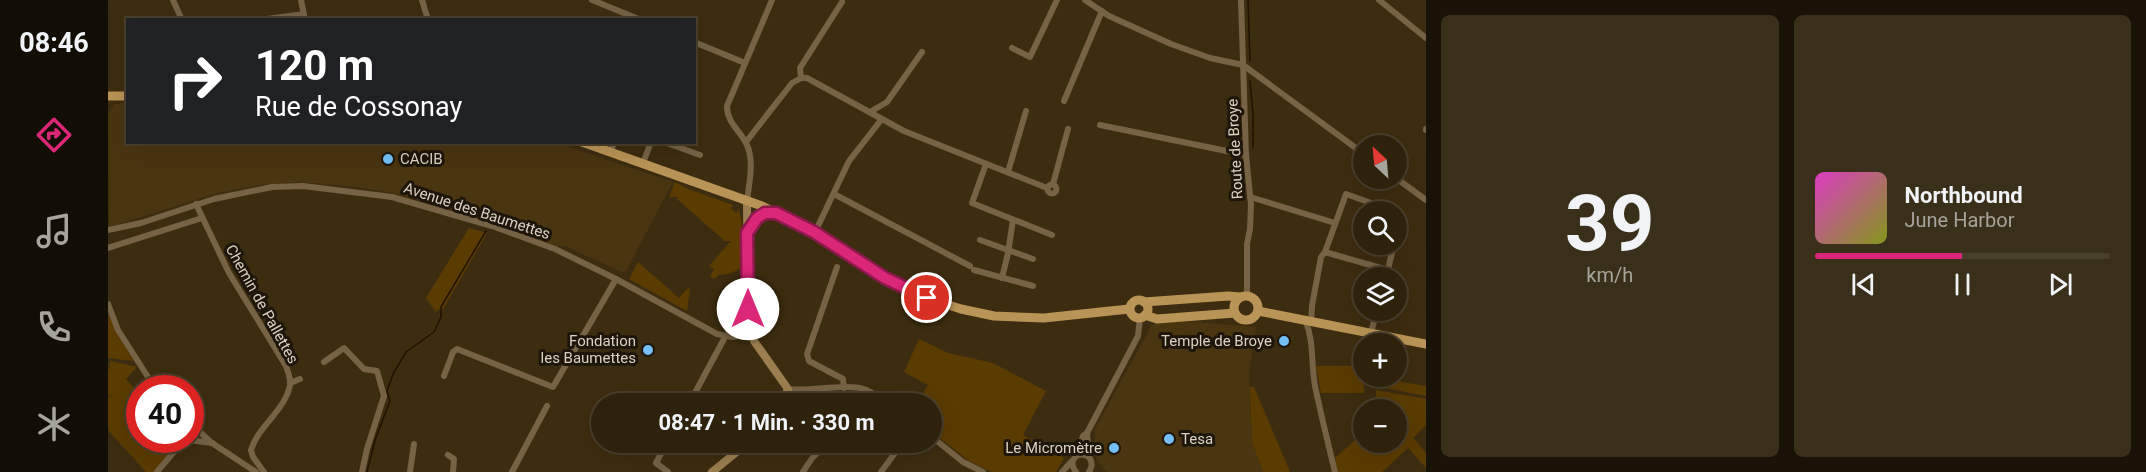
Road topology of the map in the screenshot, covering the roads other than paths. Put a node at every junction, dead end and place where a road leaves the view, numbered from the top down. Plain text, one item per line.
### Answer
1 (173, 0) edge
2 (301, 0) edge
3 (422, 0) edge
4 (591, 0) edge
5 (772, 0) edge
6 (1057, 0) edge
7 (1085, 0) edge
8 (1241, 0) edge
9 (1379, 0) edge
10 (842, 2) dead end
11 (1102, 11) junction
12 (305, 17) edge
13 (181, 18) edge
14 (290, 18) edge
15 (427, 18) edge
16 (636, 18) edge
17 (1426, 38) edge
18 (696, 43) edge
19 (1012, 48) dead end
20 (922, 52) dead end
21 (745, 63) junction
22 (1243, 65) junction
23 (801, 78) junction
24 (108, 96) edge
25 (126, 96) edge
26 (1064, 100) dead end
27 (1026, 111) dead end
28 (870, 112) junction
29 (880, 120) junction
30 (1100, 125) dead end
31 (1068, 129) dead end
32 (746, 142) junction
33 (587, 144) edge
34 (613, 144) edge
35 (650, 144) edge
36 (670, 144) edge
37 (1353, 145) edge
38 (611, 153) junction
39 (700, 154) dead end
40 (1246, 155) junction
41 (643, 164) junction
42 (986, 164) junction
43 (1008, 172) junction
44 (1407, 186) edge
45 (834, 194) junction
46 (1250, 197) junction
47 (1426, 200) edge
48 (747, 201) junction
49 (1365, 201) edge
50 (196, 204) junction
51 (776, 213) junction
52 (202, 218) junction
53 (1013, 220) junction
54 (1335, 223) junction
55 (818, 226) dead end
56 (108, 230) edge
57 (747, 233) junction
58 (1052, 235) dead end
59 (980, 240) dead end
60 (108, 248) edge
61 (1009, 248) junction
62 (1325, 252) junction
63 (1034, 259) dead end
64 (837, 267) dead end
65 (1378, 267) edge
66 (1002, 278) junction
67 (616, 279) junction
68 (1033, 286) dead end
69 (1244, 296) junction
70 (1144, 302) junction
71 (108, 304) edge
72 (1129, 309) junction
73 (1258, 311) junction
74 (1235, 313) junction
75 (1143, 317) junction
76 (1374, 321) edge
77 (1312, 323) junction
78 (1371, 333) joint
79 (751, 334) junction
80 (1311, 335) junction
81 (725, 337) junction
82 (1407, 340) edge
83 (1426, 344) edge
84 (324, 362) dead end
85 (146, 375) edge
86 (444, 376) dead end
87 (300, 379) dead end
88 (290, 383) junction
89 (844, 388) junction
90 (788, 389) junction
91 (695, 393) edge
92 (786, 393) edge
93 (870, 393) edge
94 (547, 406) dead end
95 (1087, 433) junction
96 (204, 436) edge
97 (204, 442) edge
98 (212, 443) junction
99 (414, 444) dead end
100 (942, 445) edge
101 (173, 453) edge
102 (661, 453) edge
103 (735, 453) edge
104 (817, 453) edge
105 (895, 453) edge
106 (447, 455) dead end
107 (1077, 455) junction
108 (1089, 457) junction
109 (1072, 461) junction
110 (972, 470) edge
111 (1092, 470) edge
112 (158, 472) edge
113 (256, 472) edge
114 (264, 472) edge
115 (362, 472) edge
116 (410, 472) edge
117 (453, 472) edge
118 (512, 472) edge
119 (668, 472) edge
120 (712, 472) edge
121 (803, 472) edge
122 (881, 472) edge
123 (983, 472) edge
124 (1062, 472) edge
125 (1076, 472) edge
126 (1335, 472) edge

1 - 13 street
2 - 12 street
3 - 15 street
4 - 16 street
5 - 21 street
6 - 19 street
7 - 11 street
8 - 22 street, Route de Broye
9 - 17 street
10 - 23 street
11 - 22 street
11 - 26 street
12 - 14 street
18 - 21 street
20 - 28 street
21 - 32 street
22 - 37 street
22 - 40 street, Route de Broye
23 - 28 street
23 - 32 street
24 - 25 main road
27 - 43 street
28 - 29 street
29 - 42 street
29 - 45 street
30 - 40 street
31 - 43 street
32 - 48 street
33 - 38 main road
34 - 38 street
35 - 41 street
36 - 39 street
38 - 41 main road
40 - 46 street, Route de Broye
41 - 48 main road
42 - 43 street
42 - 53 street
44 - 47 street
45 - 55 street
45 - 66 street
46 - 54 street
46 - 69 street, Route de Broye
48 - 51 main road
48 - 57 street
49 - 54 street
50 - 52 street, Chemin de Pallettes
50 - 56 street, Avenue des Baumettes
50 - 67 street, Avenue des Baumettes
51 - 57 street
51 - 72 main road
52 - 60 street
52 - 88 street, Chemin de Pallettes
53 - 58 street
53 - 61 street
54 - 62 street
57 - 79 street
59 - 61 street
61 - 63 street
61 - 66 street
62 - 65 street
62 - 77 street
64 - 89 street
66 - 68 street
67 - 81 street, Avenue des Baumettes
67 - 86 street
69 - 70 main road
69 - 73 main road
69 - 74 main road
70 - 72 main road
70 - 75 main road
71 - 85 street
72 - 75 main road
73 - 74 main road
73 - 77 main road
74 - 75 main road
75 - 95 street
76 - 78 street
77 - 78 main road
77 - 80 street
77 - 80 street
79 - 81 street
79 - 90 street
80 - 126 street
81 - 91 street
82 - 83 main road
84 - 115 street, Chemin de Pallettes
87 - 88 street, Chemin de Pallettes
88 - 114 street, Chemin de Pallettes
89 - 90 street
89 - 93 street
90 - 92 street
94 - 118 street
95 - 107 street
95 - 108 street
96 - 98 street
97 - 98 street
98 - 113 street
99 - 116 street
100 - 110 street
101 - 112 street
102 - 119 street
103 - 120 street
104 - 121 street
105 - 122 street
106 - 117 street
107 - 108 street
107 - 109 street
108 - 111 street
109 - 124 street
109 - 125 street
110 - 123 street

